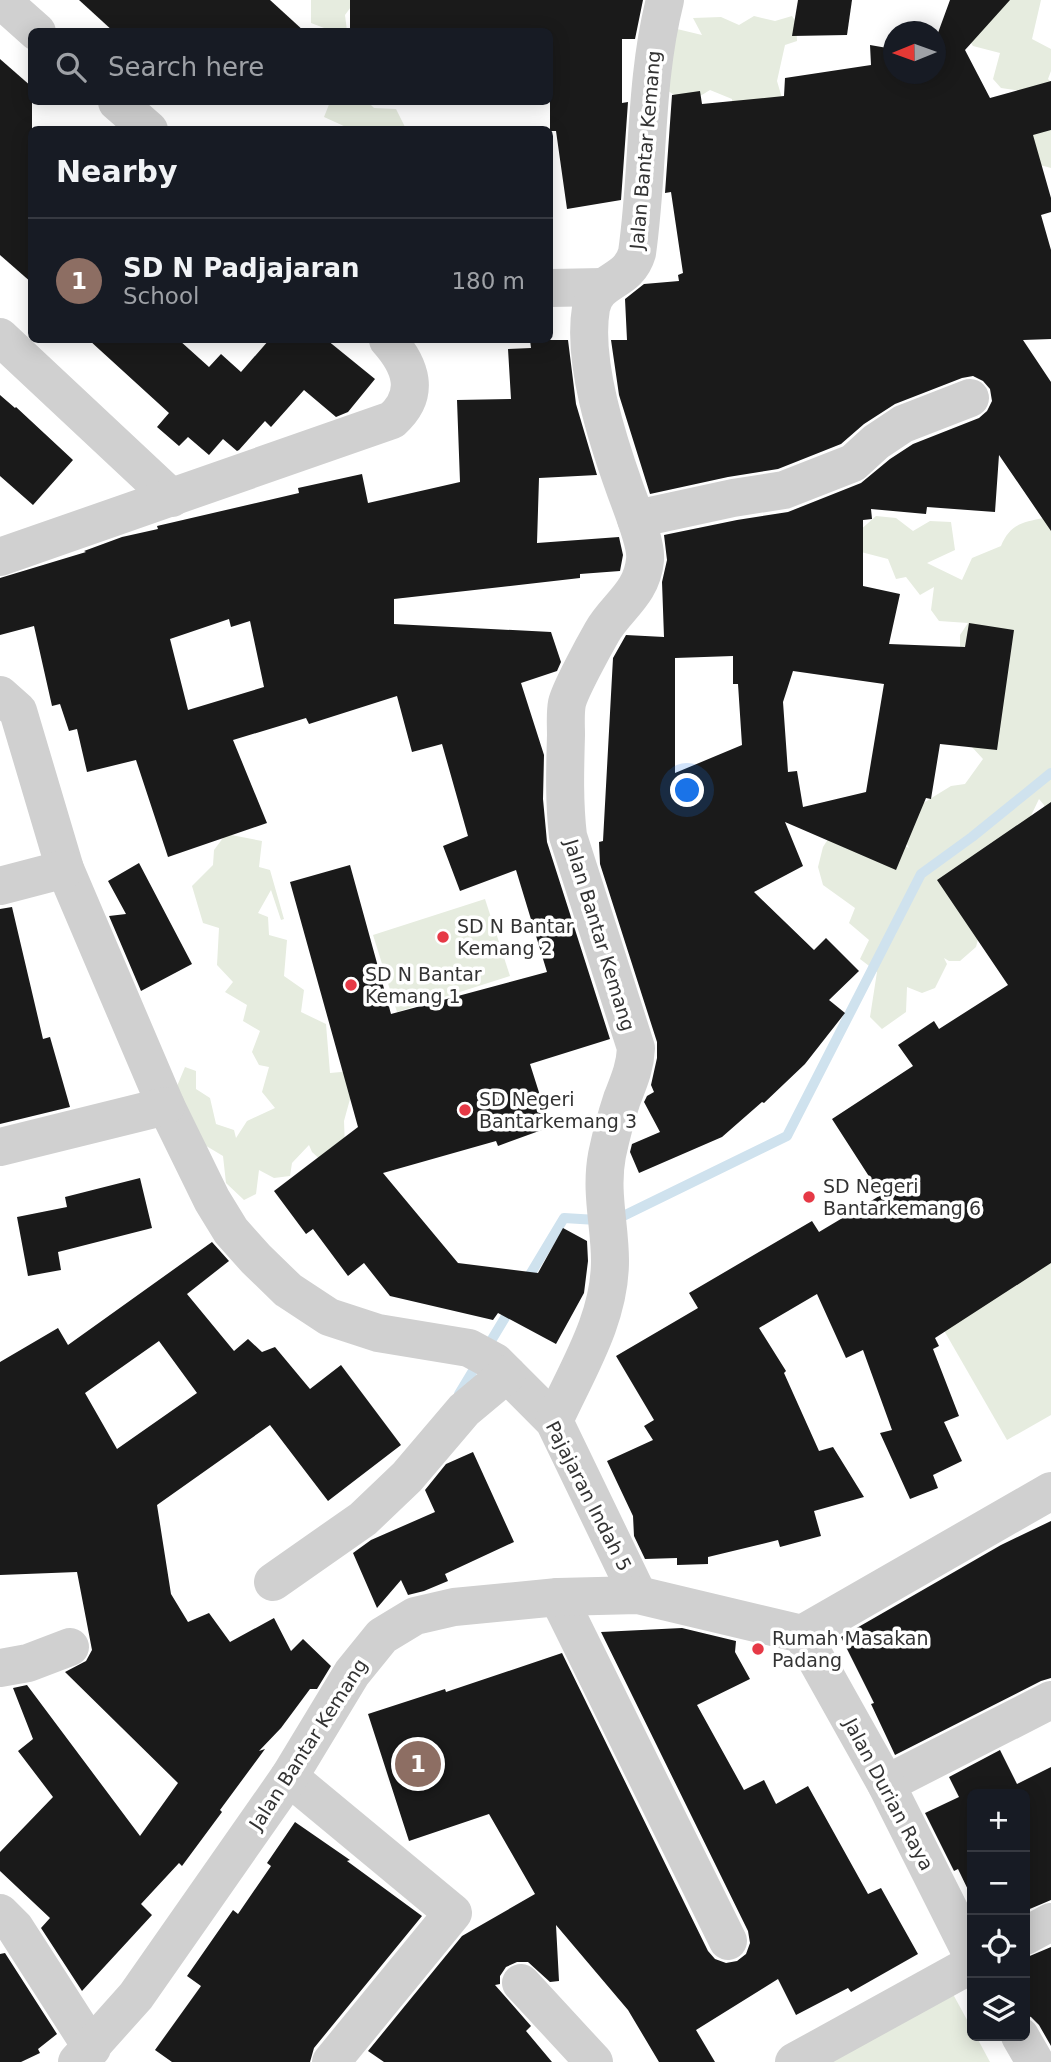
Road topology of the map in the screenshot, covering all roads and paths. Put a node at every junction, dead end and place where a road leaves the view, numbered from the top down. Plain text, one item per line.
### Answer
1 (1, 0) edge
2 (665, 0) edge
3 (32, 28) edge
4 (120, 105) edge
5 (144, 126) edge
6 (603, 287) junction
7 (553, 288) edge
8 (0, 337) edge
9 (391, 343) edge
10 (970, 397) dead end
11 (172, 498) junction
12 (636, 519) junction
13 (0, 557) edge
14 (0, 695) edge
15 (65, 869) junction
16 (0, 886) edge
17 (166, 1106) junction
18 (0, 1147) edge
19 (491, 1361) junction
20 (554, 1421) junction
21 (1051, 1491) edge
22 (273, 1582) dead end
23 (638, 1595) junction
24 (558, 1597) junction
25 (802, 1634) junction
26 (70, 1647) dead end
27 (0, 1668) edge
28 (1051, 1700) edge
29 (289, 1777) junction
30 (886, 1784) junction
31 (0, 1913) edge
32 (1051, 1922) edge
33 (1030, 1933) edge
34 (728, 1941) dead end
35 (967, 1945) edge
36 (967, 1967) edge
37 (521, 1983) dead end
38 (1023, 2041) edge
39 (84, 2055) edge
40 (331, 2062) edge
41 (594, 2062) edge
42 (793, 2062) edge
43 (1035, 2062) edge

1 - 3 street
2 - 6 street, Jalan Bantar Kemang
4 - 5 street
6 - 7 street
6 - 12 street, Jalan Bantar Kemang
8 - 11 street
9 - 11 street
10 - 12 street
11 - 13 street
12 - 20 street, Jalan Bantar Kemang
14 - 15 street
15 - 16 street
15 - 17 street
17 - 18 street
17 - 19 street
19 - 20 street, Pajajaran Indah 5
19 - 22 street
20 - 23 street, Pajajaran Indah 5
21 - 25 street
23 - 24 street, Jalan Bantar Kemang
23 - 25 street, Jalan Bantar Kemang
24 - 29 street, Jalan Bantar Kemang
24 - 34 street
25 - 30 street, Jalan Durian Raya
26 - 27 street
28 - 30 street
29 - 39 street, Jalan Bantar Kemang
29 - 40 street
30 - 35 street, Jalan Durian Raya
31 - 39 street
32 - 33 street
36 - 42 street
37 - 41 street
38 - 43 street

